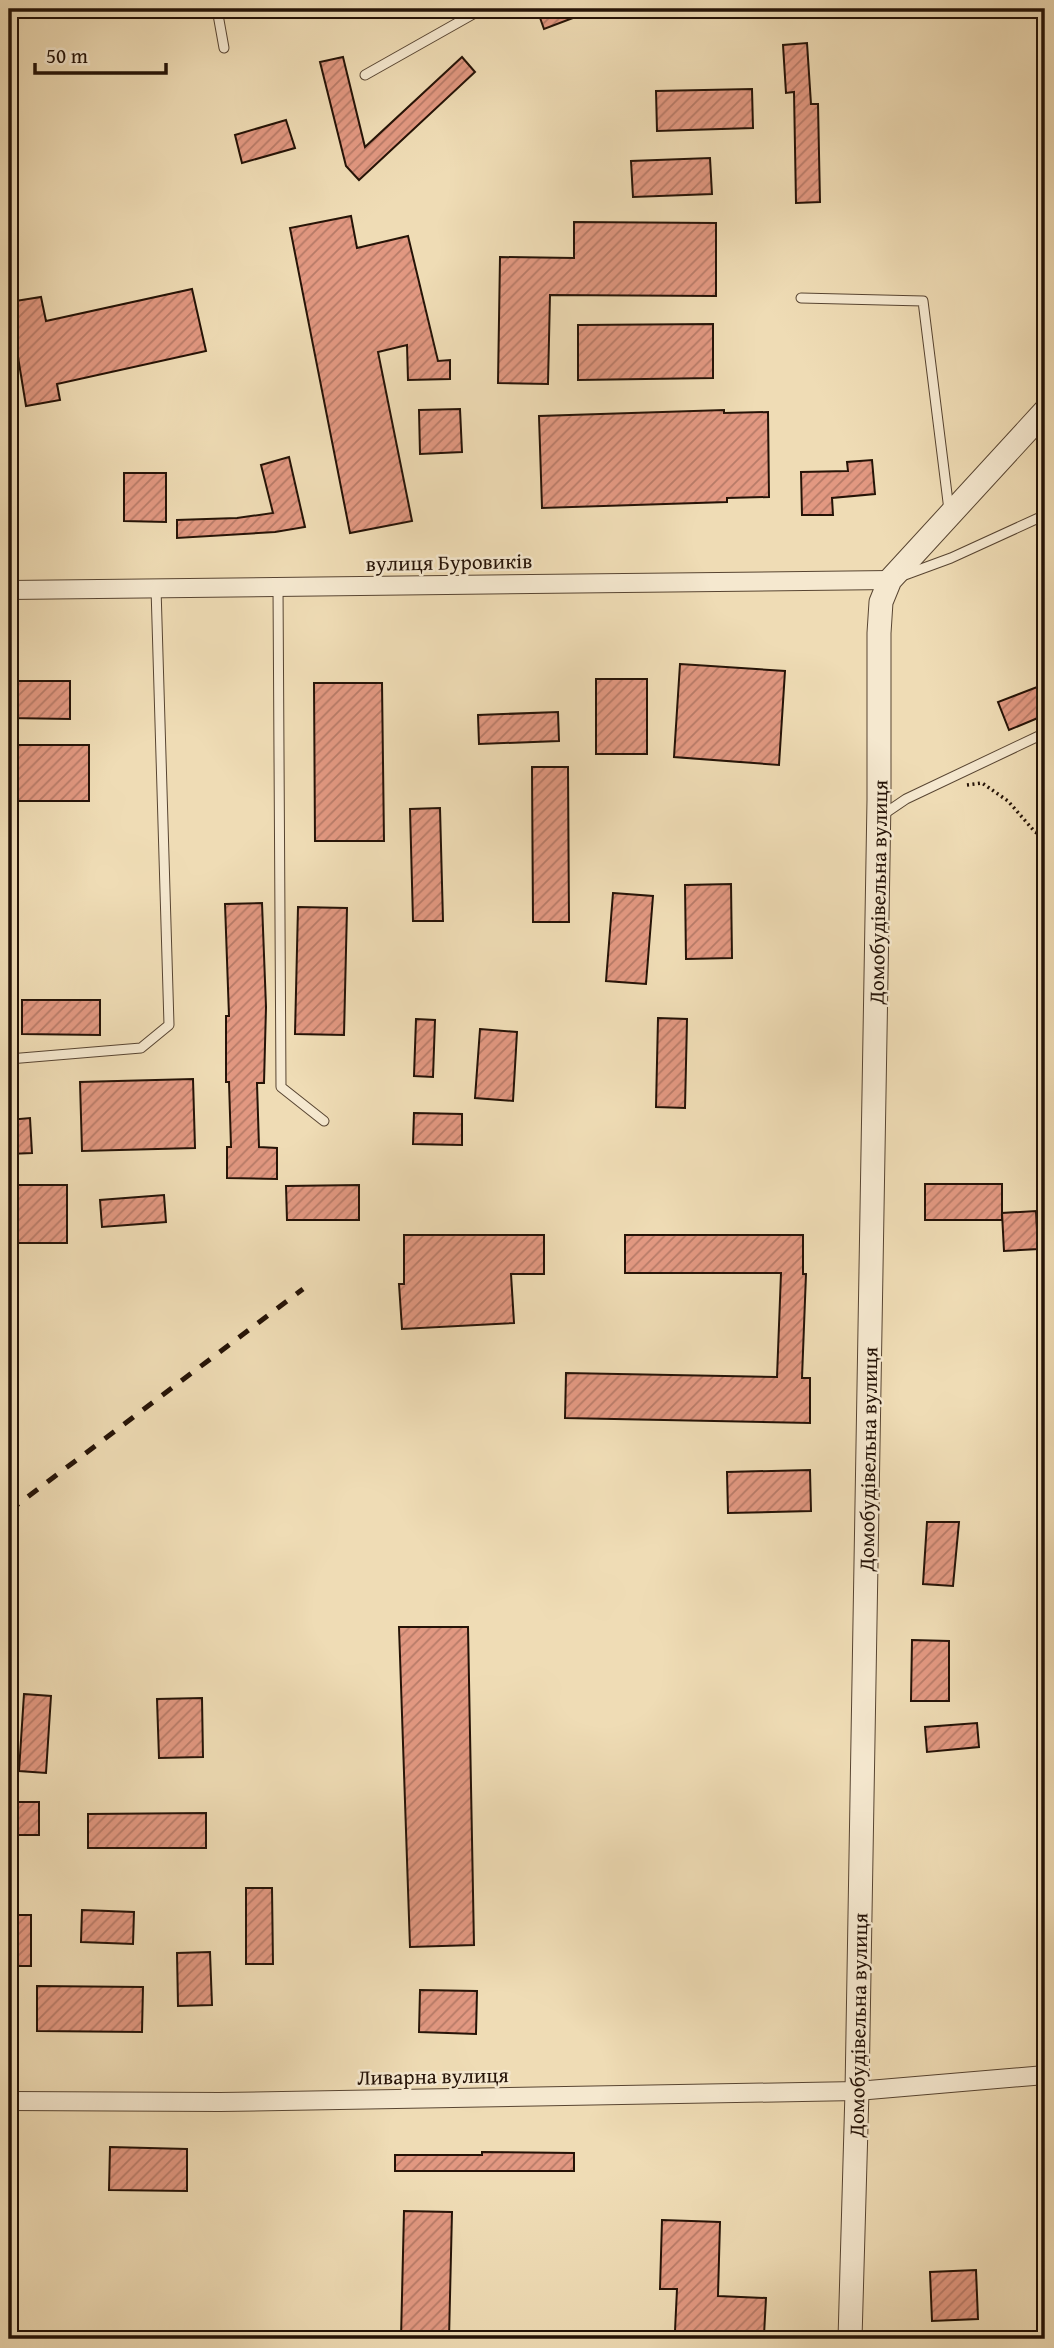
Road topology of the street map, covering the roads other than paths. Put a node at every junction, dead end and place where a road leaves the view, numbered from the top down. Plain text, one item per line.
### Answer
1 (217, 9) edge
2 (482, 9) edge
3 (224, 48) dead end
4 (365, 75) dead end
5 (801, 298) dead end
6 (1045, 411) edge
7 (950, 515) junction
8 (1045, 515) edge
9 (890, 580) junction
10 (278, 587) junction
11 (156, 588) junction
12 (9, 590) edge
13 (1045, 733) edge
14 (879, 817) junction
15 (9, 1059) edge
16 (324, 1121) dead end
17 (1045, 2075) edge
18 (857, 2091) junction
19 (9, 2101) edge
20 (850, 2339) edge

1 - 3 lane
2 - 4 lane
5 - 7 lane
6 - 7 street
7 - 9 street
8 - 9 lane
9 - 10 street, вулиця Буровиків
9 - 14 street, Домобудівельна вулиця
10 - 11 street, вулиця Буровиків
10 - 16 lane
11 - 12 street, вулиця Буровиків
11 - 15 lane
13 - 14 lane
14 - 18 street, Домобудівельна вулиця
17 - 18 street, Ливарна вулиця
18 - 19 street, Ливарна вулиця
18 - 20 street, Домобудівельна вулиця

